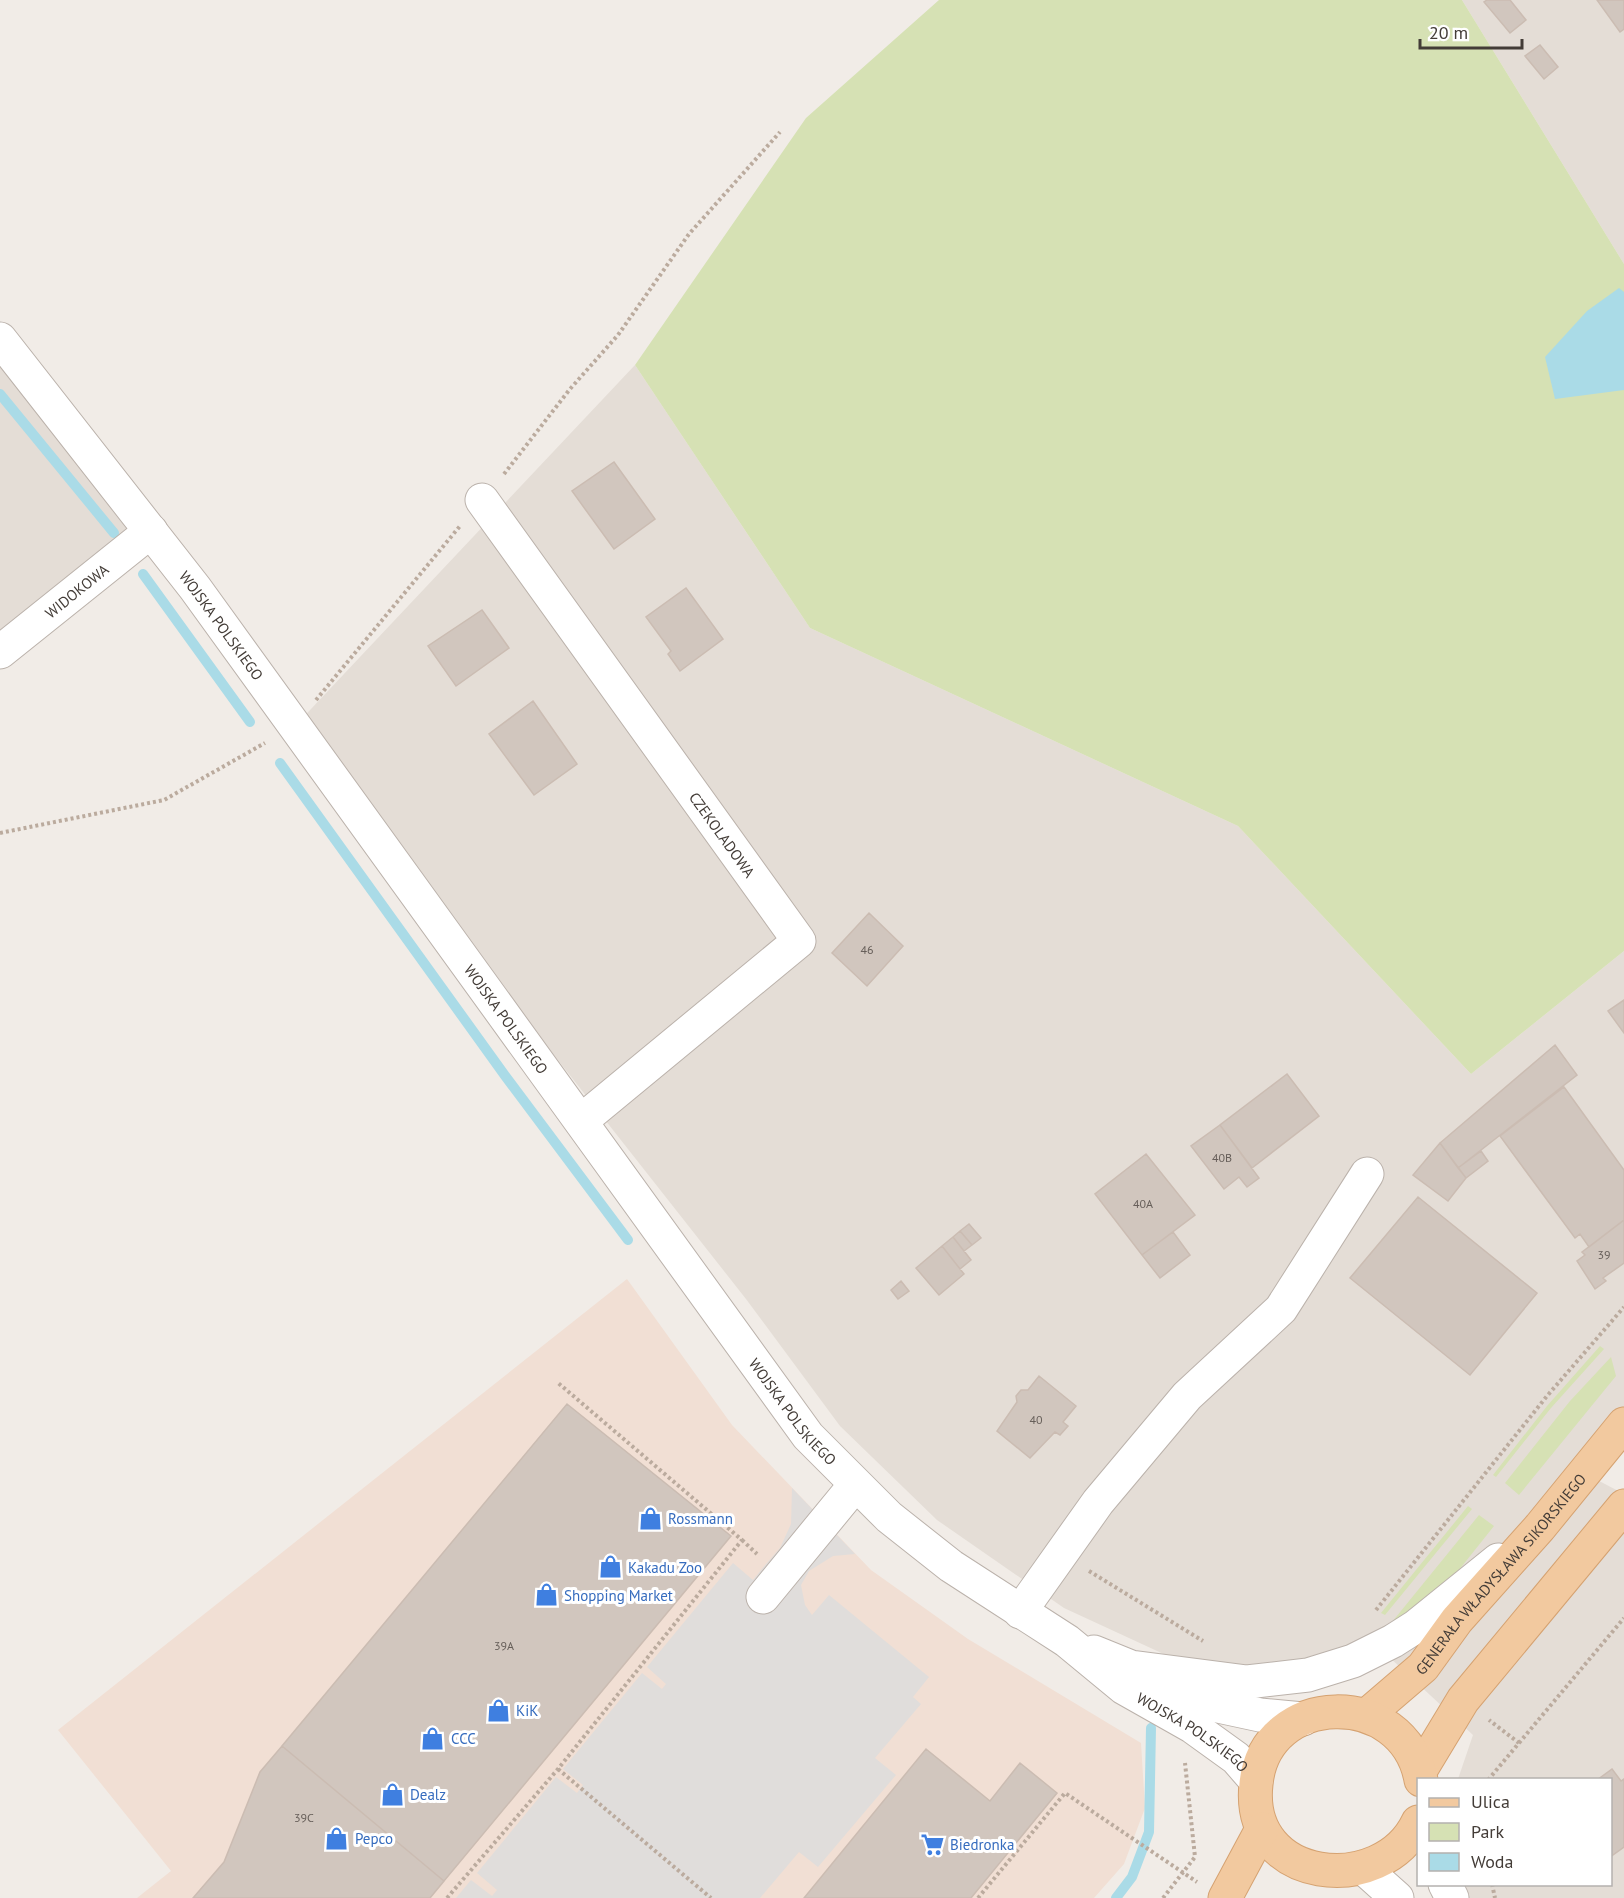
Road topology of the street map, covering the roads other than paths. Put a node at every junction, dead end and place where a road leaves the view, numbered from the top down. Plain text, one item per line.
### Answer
1 (0, 339) edge
2 (482, 500) road end
3 (152, 531) junction
4 (0, 652) edge
5 (581, 1121) junction
6 (1367, 1174) dead end
7 (1624, 1424) edge
8 (855, 1485) junction
9 (1624, 1506) edge
10 (1540, 1527) junction
11 (763, 1597) dead end
12 (1020, 1612) junction
13 (1127, 1677) junction
14 (1367, 1715) junction
15 (1303, 1719) junction
16 (1421, 1775) edge
17 (1256, 1781) junction
18 (1417, 1826) edge
19 (1262, 1829) junction
20 (1369, 1873) junction
21 (1314, 1888) edge
22 (1213, 1891) edge
23 (1398, 1898) edge

1 - 3 street, WOJSKA POLSKIEGO
2 - 5 street, CZEKOLADOWA
3 - 4 street, WIDOKOWA
3 - 5 street, WOJSKA POLSKIEGO
5 - 8 street, WOJSKA POLSKIEGO
6 - 12 street
7 - 10 main road, GENERAŁA WŁADYSŁAWA SIKORSKIEGO
8 - 11 street
8 - 12 street, WOJSKA POLSKIEGO
9 - 16 main road
10 - 13 street
10 - 14 main road, GENERAŁA WŁADYSŁAWA SIKORSKIEGO
12 - 13 street, WOJSKA POLSKIEGO
13 - 15 street, WOJSKA POLSKIEGO
13 - 17 street, WOJSKA POLSKIEGO
14 - 15 main road
14 - 16 main road
15 - 17 main road
17 - 19 main road
18 - 20 main road
19 - 21 main road
19 - 22 main road
20 - 21 main road
20 - 23 street

